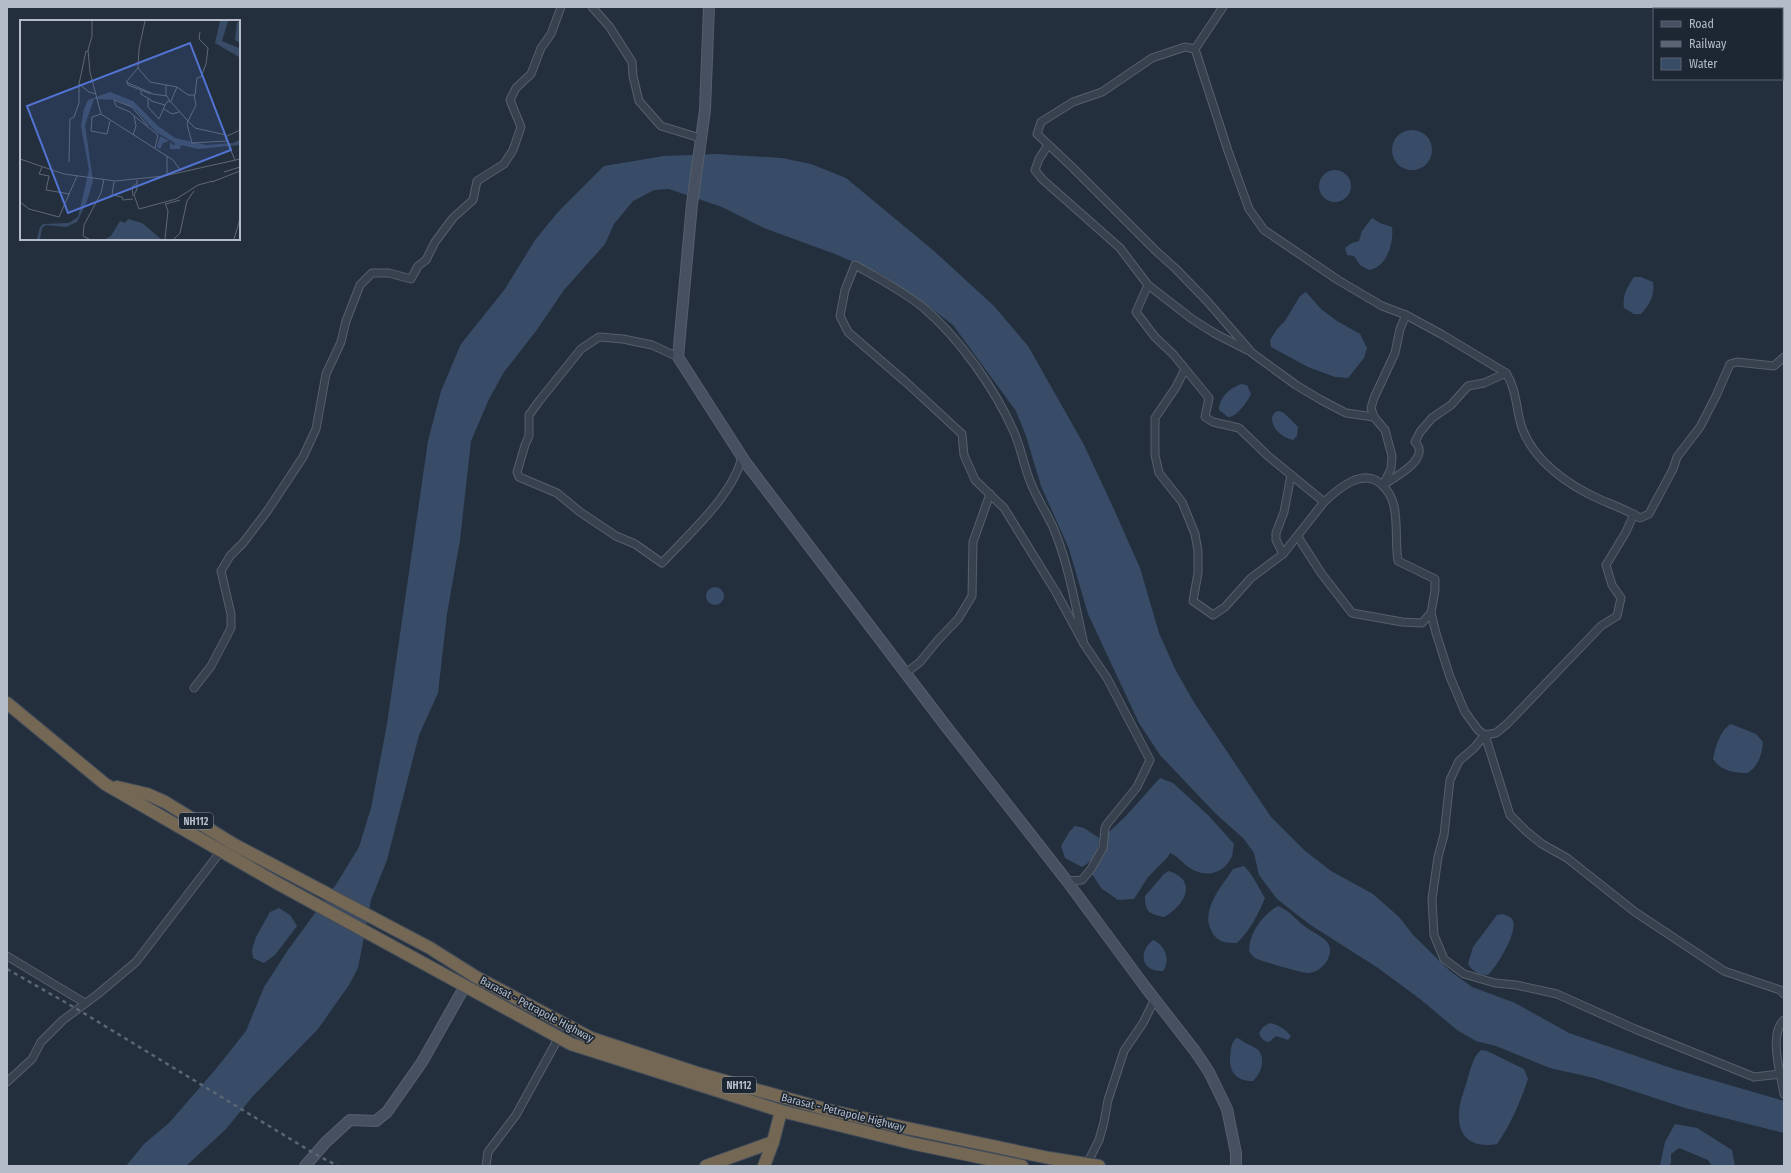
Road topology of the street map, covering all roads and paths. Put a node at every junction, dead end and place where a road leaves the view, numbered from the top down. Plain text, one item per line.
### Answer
1 (561, 7) edge
2 (592, 7) edge
3 (709, 7) edge
4 (1223, 7) edge
5 (1195, 49) junction
6 (700, 140) junction
7 (1048, 145) junction
8 (1148, 285) junction
9 (1406, 315) junction
10 (1252, 353) junction
11 (678, 357) junction
12 (1784, 357) edge
13 (1185, 369) junction
14 (1506, 373) junction
15 (1374, 417) junction
16 (742, 456) junction
17 (1291, 475) junction
18 (1383, 485) junction
19 (990, 494) junction
20 (1324, 502) junction
21 (1634, 514) junction
22 (1298, 537) junction
23 (1283, 554) junction
24 (1431, 613) junction
25 (1084, 644) junction
26 (906, 673) junction
27 (194, 688) dead end
28 (7, 703) edge
29 (1485, 735) junction
30 (104, 784) junction
31 (221, 851) junction
32 (1068, 881) junction
33 (7, 956) edge
34 (465, 986) junction
35 (1784, 994) edge
36 (1155, 999) junction
37 (85, 1003) junction
38 (1784, 1020) edge
39 (559, 1037) junction
40 (1781, 1074) junction
41 (7, 1082) edge
42 (1784, 1093) edge
43 (781, 1111) junction
44 (773, 1142) junction
45 (1093, 1165) edge
46 (305, 1166) edge
47 (486, 1166) edge
48 (706, 1166) edge
49 (764, 1166) edge
50 (1022, 1166) edge
51 (1236, 1166) edge

1 - 27 street
2 - 6 street
3 - 6 street
4 - 5 street
5 - 7 street
5 - 9 street
6 - 11 street
7 - 8 street
7 - 10 street
8 - 10 street
8 - 13 street
9 - 14 street
9 - 15 street
10 - 15 street
11 - 16 street
11 - 16 street
12 - 21 street
13 - 17 street
13 - 23 street
14 - 18 street
14 - 21 street
15 - 18 street
16 - 26 street
17 - 20 street
17 - 23 street
18 - 20 street
18 - 24 street
19 - 25 street
19 - 25 street
19 - 26 street
20 - 22 street
21 - 29 street
22 - 23 street
22 - 24 street
24 - 29 street
25 - 32 street
26 - 32 street
28 - 30 highway, Barasat - Petrapole Highway / NH112
29 - 35 street
29 - 40 street
30 - 31 highway, Barasat - Petrapole Highway / NH112
30 - 45 highway, Barasat - Petrapole Highway / NH112
31 - 34 highway, Barasat - Petrapole Highway / NH112
31 - 37 street
32 - 36 street
33 - 37 street
34 - 39 highway, Barasat - Petrapole Highway / NH112
34 - 46 street
36 - 45 street
36 - 51 street
37 - 41 street
38 - 40 street
39 - 43 highway, Barasat - Petrapole Highway / NH112
39 - 47 street
40 - 42 street
43 - 44 highway
43 - 50 highway, Barasat - Petrapole Highway / NH112
44 - 48 highway
44 - 49 highway

